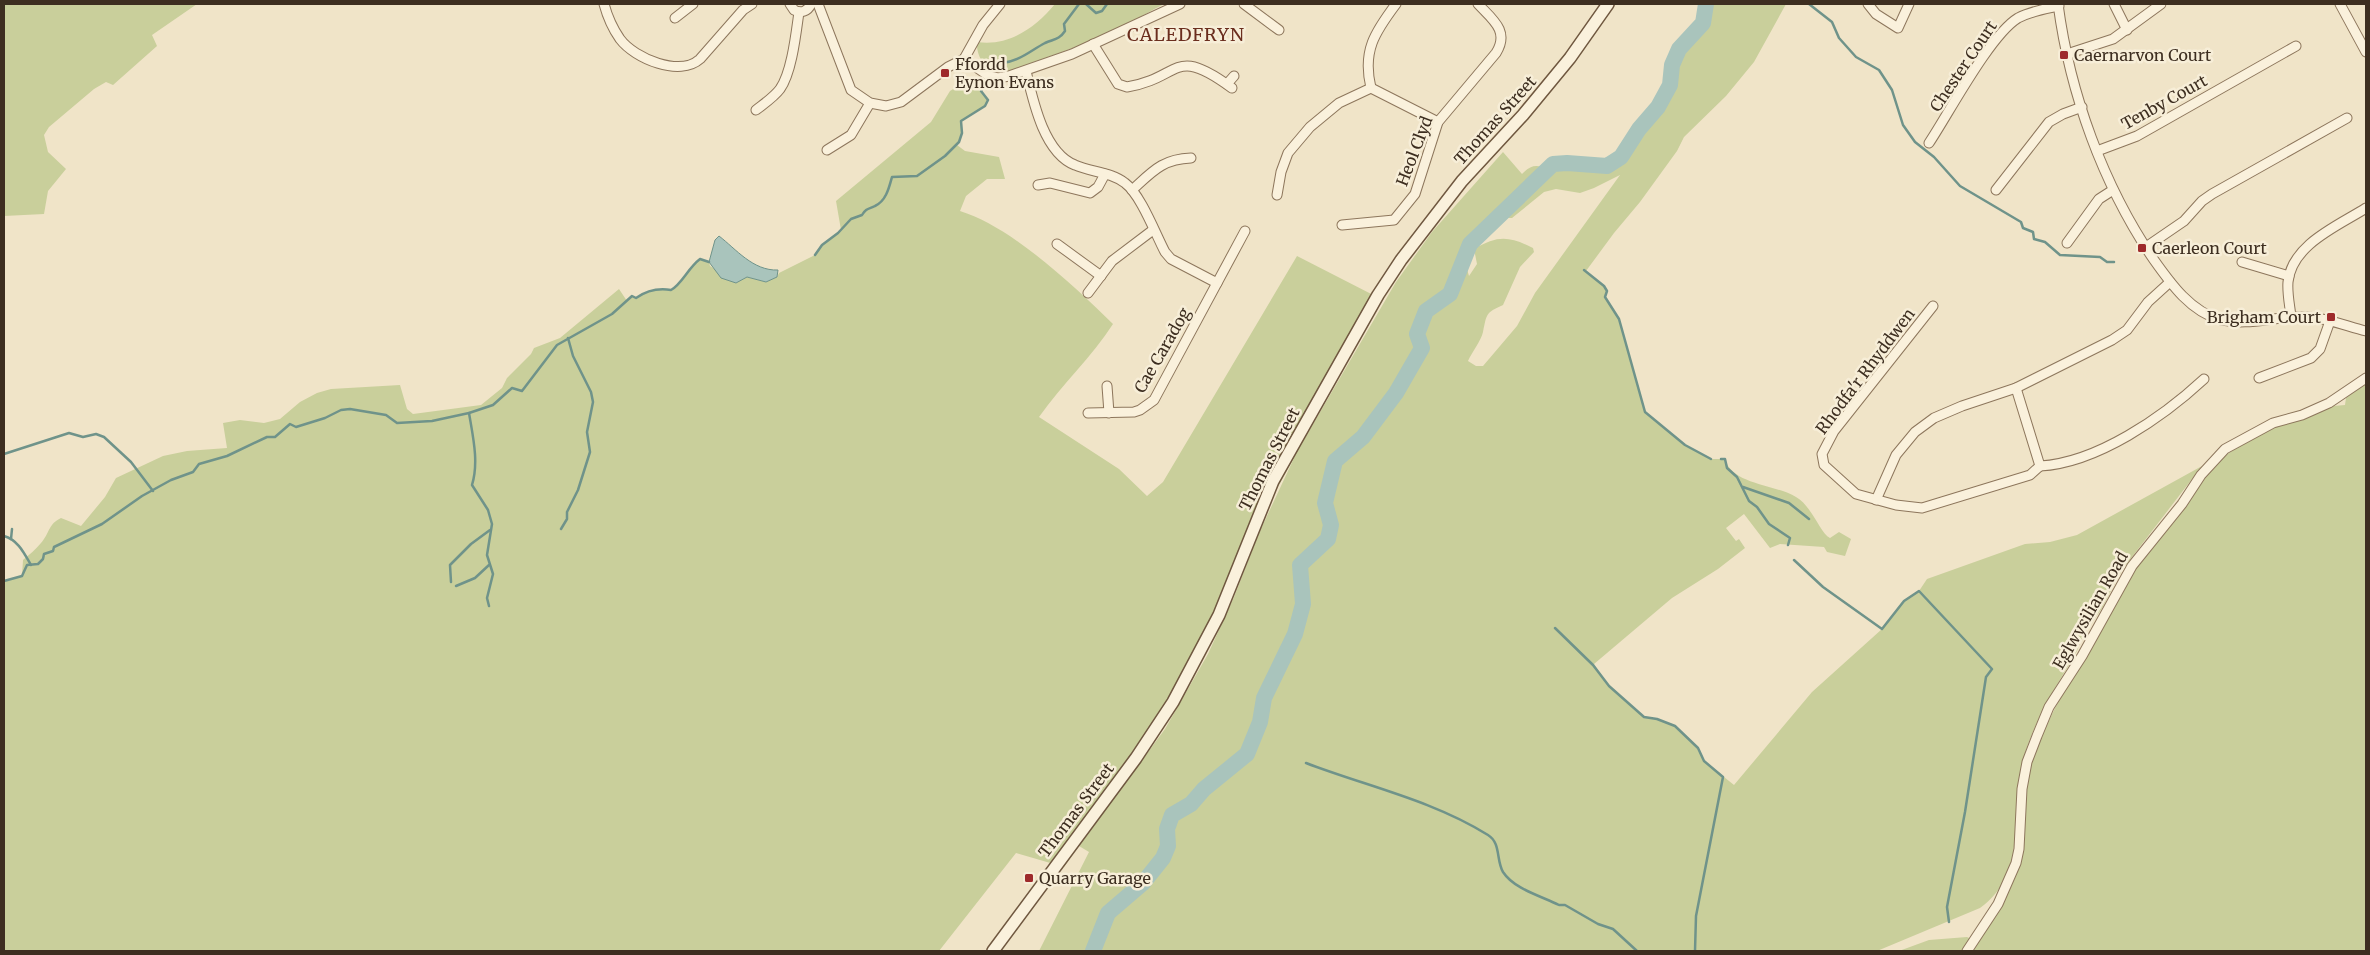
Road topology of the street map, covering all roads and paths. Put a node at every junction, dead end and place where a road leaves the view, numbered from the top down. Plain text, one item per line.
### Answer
1 (604, 4) edge
2 (693, 4) edge
3 (752, 4) edge
4 (790, 4) edge
5 (818, 4) edge
6 (1000, 4) edge
7 (1180, 4) edge
8 (1244, 4) edge
9 (1396, 4) edge
10 (1478, 4) edge
11 (1608, 4) edge
12 (1868, 4) edge
13 (1909, 4) edge
14 (2114, 4) edge
15 (2161, 4) edge
16 (2340, 4) edge
17 (2059, 5) edge
18 (806, 9) edge
19 (674, 18) dead end
20 (824, 18) junction
21 (1279, 30) dead end
22 (2127, 30) junction
23 (1092, 44) junction
24 (2296, 46) dead end
25 (2366, 52) edge
26 (2067, 54) junction
27 (964, 59) junction
28 (1026, 71) junction
29 (1234, 76) dead end
30 (1371, 88) junction
31 (870, 103) junction
32 (2082, 108) junction
33 (756, 110) dead end
34 (2347, 118) dead end
35 (1438, 122) junction
36 (1929, 143) dead end
37 (827, 150) dead end
38 (2097, 151) junction
39 (1191, 158) dead end
40 (1105, 174) junction
41 (1038, 185) dead end
42 (1132, 190) junction
43 (1996, 190) dead end
44 (2113, 190) junction
45 (1277, 195) dead end
46 (2366, 208) edge
47 (1342, 225) dead end
48 (1154, 230) junction
49 (1245, 231) dead end
50 (2067, 243) dead end
51 (1056, 244) dead end
52 (2146, 248) junction
53 (2242, 262) dead end
54 (1101, 276) junction
55 (2290, 276) junction
56 (2170, 282) junction
57 (1216, 283) junction
58 (1088, 293) dead end
59 (1933, 306) dead end
60 (2291, 317) junction
61 (2330, 321) junction
62 (2366, 331) edge
63 (2259, 378) dead end
64 (2366, 378) edge
65 (2204, 379) dead end
66 (1107, 386) dead end
67 (2016, 388) junction
68 (1109, 412) junction
69 (1088, 413) dead end
70 (2040, 466) junction
71 (1876, 500) junction
72 (994, 951) edge
73 (1967, 951) edge

1 - 3 street
2 - 19 street
4 - 18 street
5 - 20 street
6 - 27 street
7 - 23 street
8 - 21 street
9 - 30 street
10 - 35 street, Heol Clyd
11 - 72 main road, Thomas Street
12 - 13 street
14 - 22 street
15 - 22 street
16 - 25 street
17 - 26 street
17 - 36 street, Chester Court
18 - 20 street
18 - 33 street
20 - 31 street
22 - 26 street
23 - 28 street
23 - 29 street
24 - 38 street, Tenby Court
26 - 32 street
27 - 28 street
27 - 31 street
28 - 40 street
30 - 35 street
30 - 45 street
31 - 37 street
32 - 38 street
32 - 43 street
34 - 52 street
35 - 47 street, Heol Clyd
38 - 44 street
39 - 42 street
40 - 41 street
40 - 42 street
42 - 48 street
44 - 50 street
44 - 52 street
46 - 55 street
48 - 54 street
48 - 57 street
49 - 57 street, Cae Caradog
51 - 54 street
52 - 56 street
53 - 55 street
54 - 58 street
55 - 60 street
56 - 60 street
56 - 67 street
57 - 68 street, Cae Caradog
59 - 71 street, Rhodfa'r Rhyddwen
60 - 61 street
61 - 62 street
61 - 63 street
64 - 73 street, Eglwysilian Road
65 - 70 street
66 - 68 street
67 - 70 street
67 - 71 street
68 - 69 street, Cae Caradog
70 - 71 street, Rhodfa'r Rhyddwen

